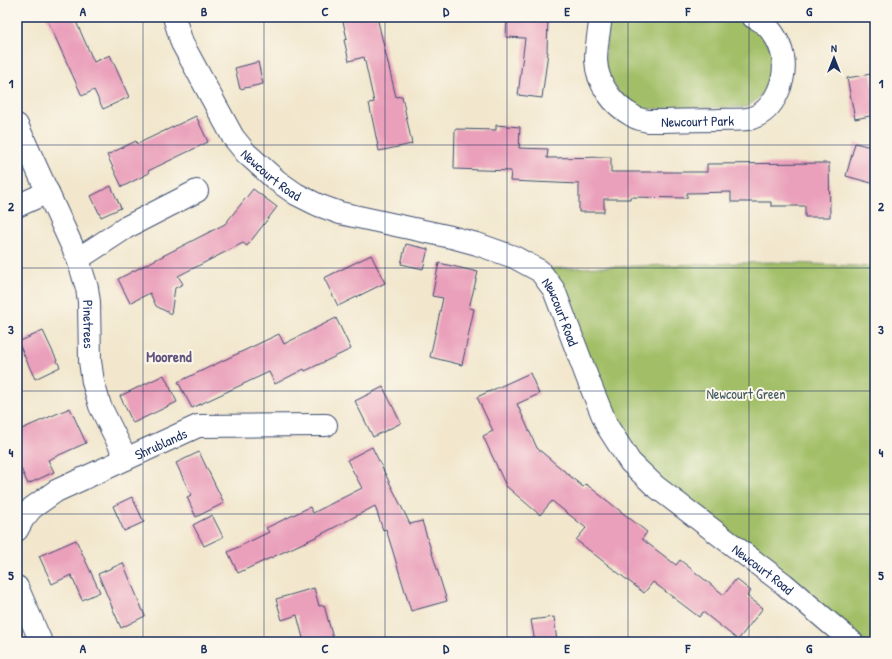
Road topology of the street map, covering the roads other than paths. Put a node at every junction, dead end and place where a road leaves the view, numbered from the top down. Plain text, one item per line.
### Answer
1 (174, 17) edge
2 (601, 17) edge
3 (753, 17) edge
4 (17, 125) edge
5 (197, 191) dead end
6 (48, 192) junction
7 (17, 206) edge
8 (78, 259) junction
9 (326, 425) dead end
10 (126, 458) junction
11 (17, 530) edge
12 (17, 587) edge
13 (41, 642) edge
14 (852, 642) edge

1 - 14 street, Newcourt Road
2 - 3 street, Newcourt Park
4 - 6 street, Pinetrees
5 - 8 street
6 - 7 street
6 - 8 street, Pinetrees
8 - 10 street, Pinetrees
9 - 10 street, Shrublands
10 - 11 street, Shrublands
12 - 13 street

